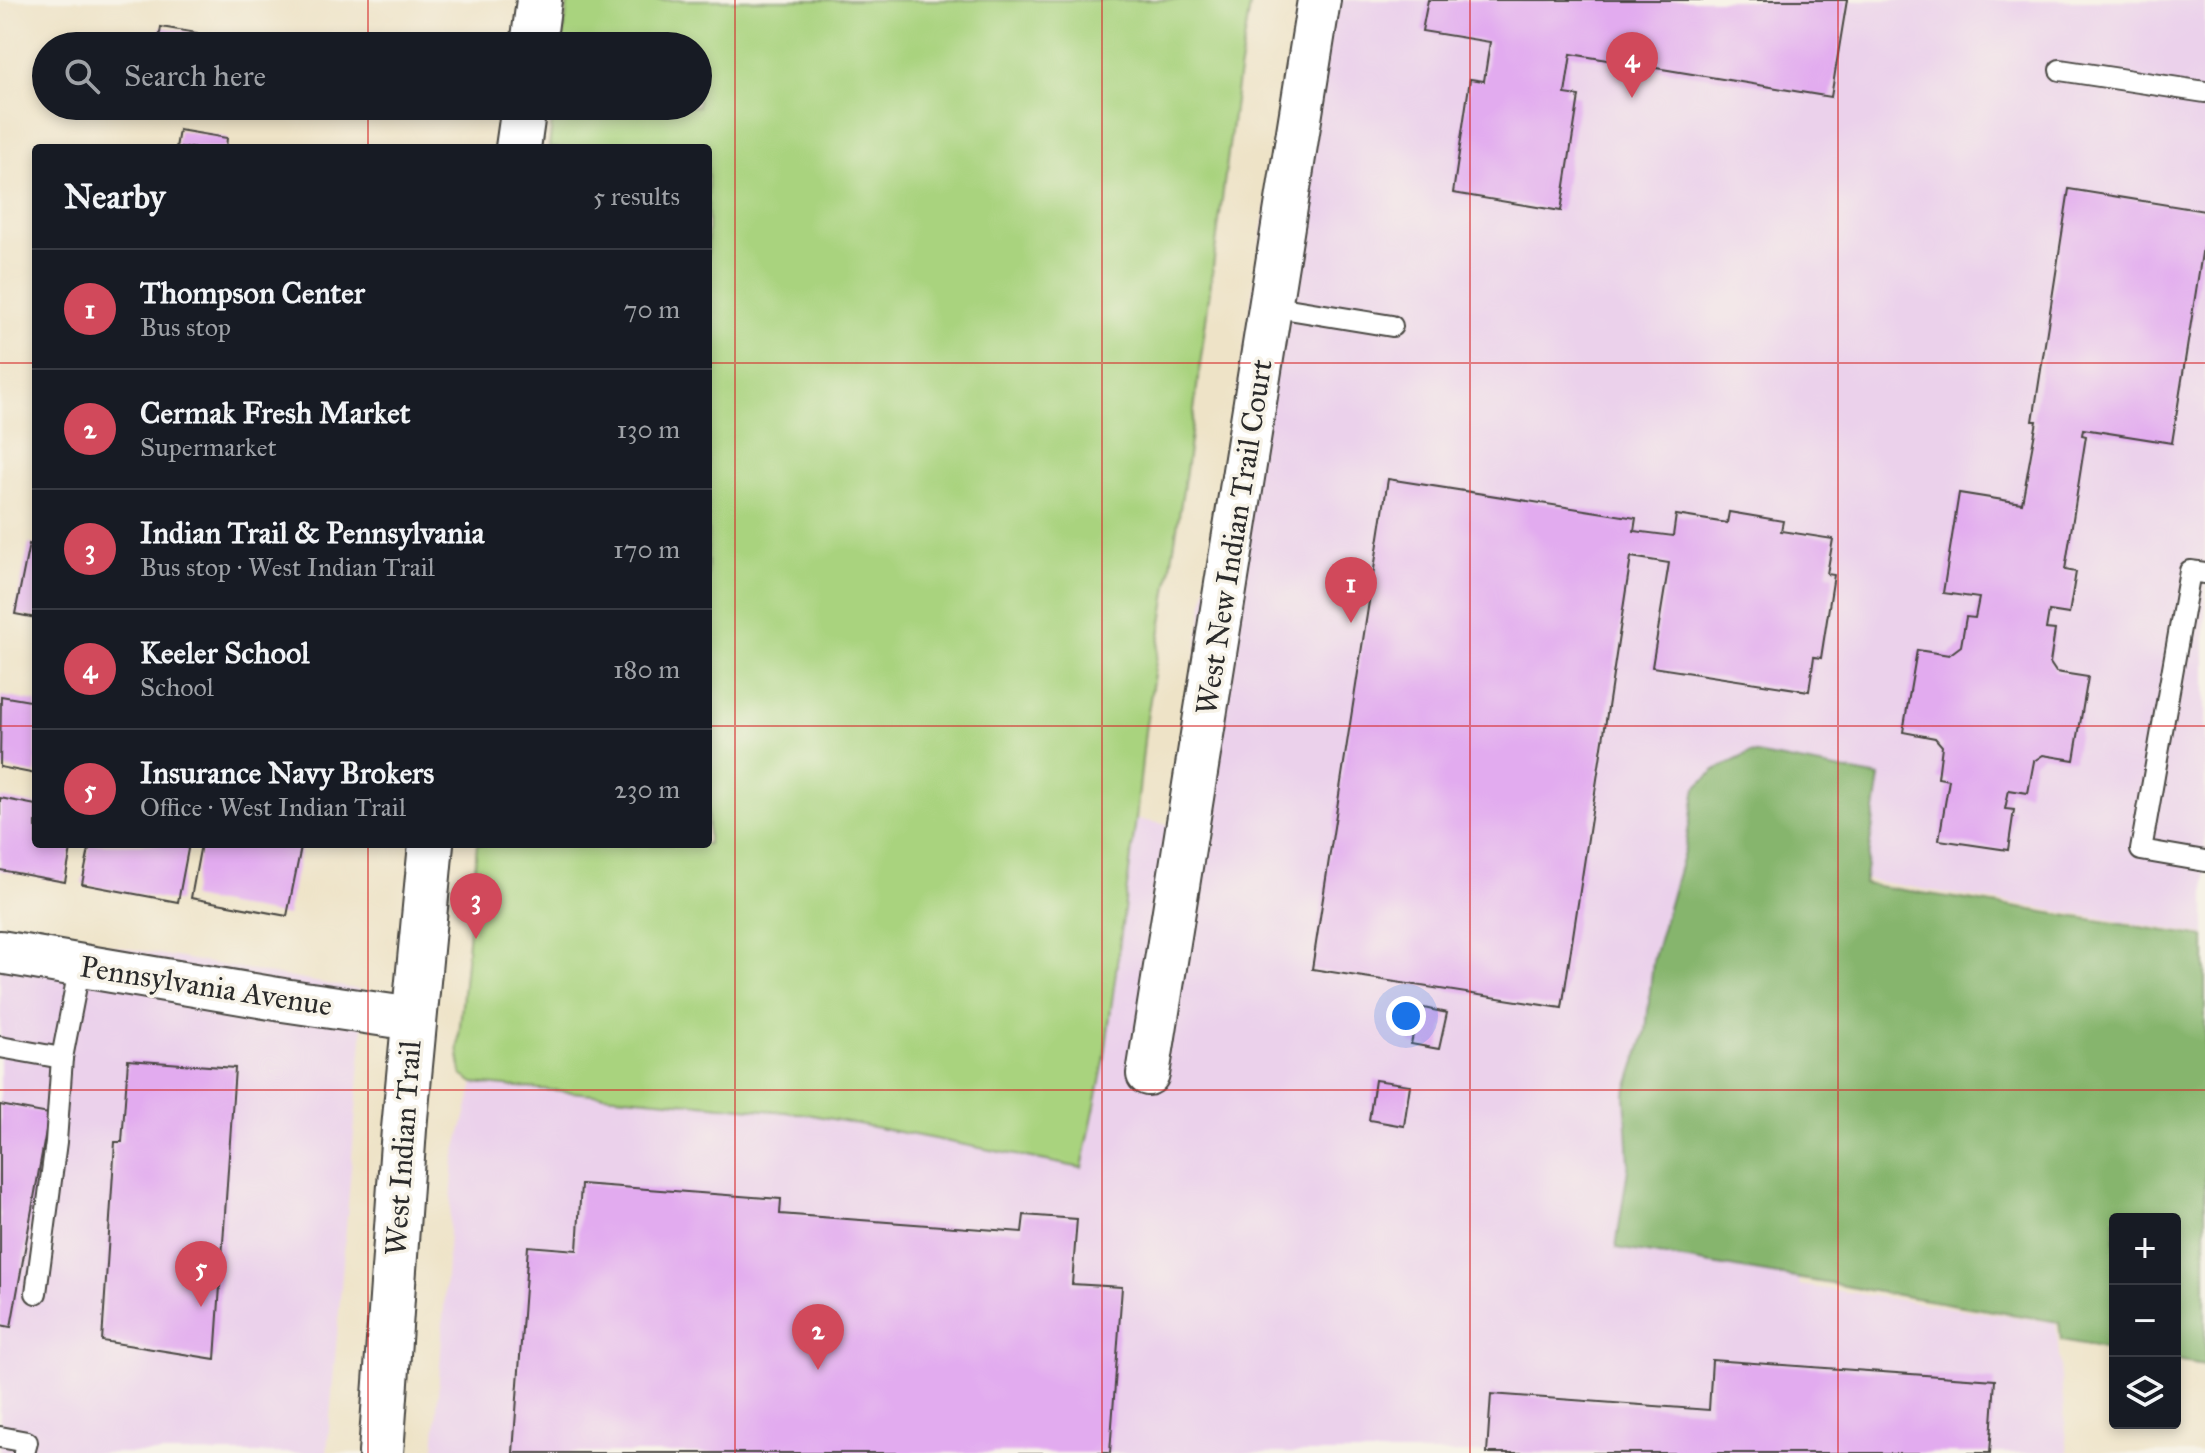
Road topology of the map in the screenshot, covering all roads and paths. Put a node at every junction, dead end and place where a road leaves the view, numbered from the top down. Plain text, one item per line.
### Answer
1 (539, 0) edge
2 (1319, 0) edge
3 (535, 32) edge
4 (2060, 70) dead end
5 (2205, 92) edge
6 (522, 120) edge
7 (519, 144) edge
8 (1270, 306) junction
9 (1392, 326) dead end
10 (2205, 573) edge
11 (431, 848) edge
12 (2205, 861) edge
13 (0, 952) edge
14 (80, 965) junction
15 (413, 1019) junction
16 (0, 1047) edge
17 (62, 1058) junction
18 (1148, 1074) dead end
19 (36, 1293) dead end
20 (0, 1437) edge
21 (24, 1453) edge
22 (381, 1453) edge

1 - 3 main road
2 - 8 street, West New Indian Trail Court
4 - 5 lane
6 - 7 main road
8 - 9 lane
8 - 18 street, West New Indian Trail Court
10 - 12 lane
11 - 15 main road, West Indian Trail
13 - 14 street, Pennsylvania Avenue
14 - 15 street, Pennsylvania Avenue
14 - 17 lane
15 - 22 main road, West Indian Trail
16 - 17 lane
17 - 19 lane
20 - 21 lane

